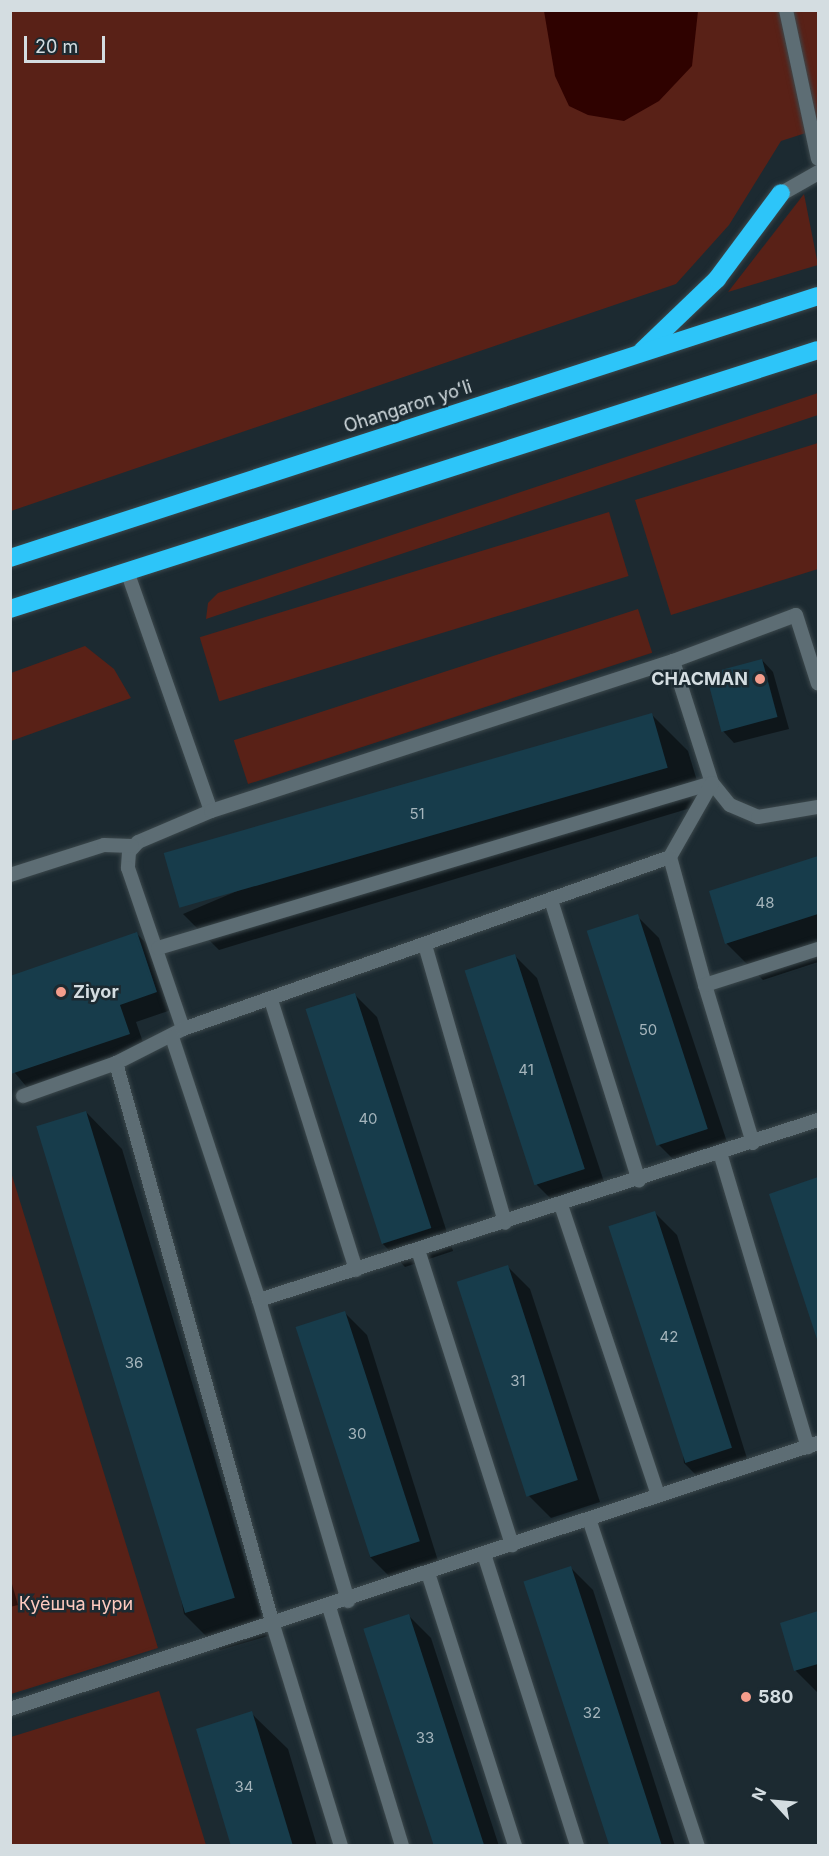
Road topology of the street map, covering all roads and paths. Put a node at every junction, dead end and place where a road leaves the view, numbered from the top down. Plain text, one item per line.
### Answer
1 (786, 10) edge
2 (819, 159) edge
3 (819, 172) edge
4 (781, 193) joint
5 (819, 296) edge
6 (819, 350) edge
7 (636, 356) junction
8 (10, 558) edge
9 (127, 571) junction
10 (10, 609) edge
11 (673, 661) junction
12 (819, 684) edge
13 (712, 783) junction
14 (819, 807) edge
15 (211, 811) junction
16 (132, 846) junction
17 (670, 857) junction
18 (10, 875) edge
19 (551, 900) junction
20 (425, 945) junction
21 (158, 948) junction
22 (819, 949) edge
23 (705, 985) junction
24 (271, 1000) junction
25 (177, 1033) junction
26 (116, 1063) junction
27 (23, 1096) dead end
28 (819, 1120) edge
29 (753, 1143) junction
30 (721, 1156) junction
31 (639, 1181) junction
32 (561, 1205) junction
33 (505, 1223) junction
34 (418, 1250) junction
35 (356, 1270) junction
36 (259, 1300) junction
37 (813, 1445) edge
38 (658, 1495) junction
39 (589, 1519) junction
40 (513, 1545) junction
41 (484, 1554) junction
42 (428, 1573) junction
43 (348, 1601) junction
44 (329, 1607) junction
45 (273, 1625) junction
46 (10, 1709) edge
47 (341, 1845) edge
48 (402, 1845) edge
49 (515, 1845) edge
50 (577, 1845) edge
51 (698, 1845) edge

1 - 2 lane
3 - 4 street
4 - 7 highway
5 - 7 highway, Ohangaron yoʻli
6 - 9 highway
7 - 8 highway, Ohangaron yoʻli
9 - 10 highway
9 - 15 lane
11 - 12 lane
11 - 13 lane
11 - 15 lane
13 - 14 lane
13 - 17 lane
13 - 21 lane
15 - 16 lane
16 - 18 lane
16 - 21 lane
17 - 19 lane
17 - 23 lane
19 - 20 lane
19 - 31 lane
20 - 24 lane
20 - 33 lane
21 - 25 lane
22 - 23 lane
23 - 29 lane
24 - 25 lane
24 - 35 lane
25 - 26 lane
25 - 36 lane
26 - 27 lane
26 - 45 lane
28 - 29 lane
29 - 30 lane
30 - 31 lane
30 - 37 lane
31 - 32 lane
32 - 33 lane
32 - 38 lane
33 - 34 lane
34 - 35 lane
34 - 40 lane
35 - 36 lane
36 - 43 lane
37 - 38 lane
38 - 39 lane
39 - 40 lane
39 - 51 lane
40 - 41 lane
41 - 42 lane
41 - 50 lane
42 - 43 lane
42 - 49 lane
43 - 44 lane
44 - 45 lane
44 - 48 lane
45 - 46 lane
45 - 47 lane

